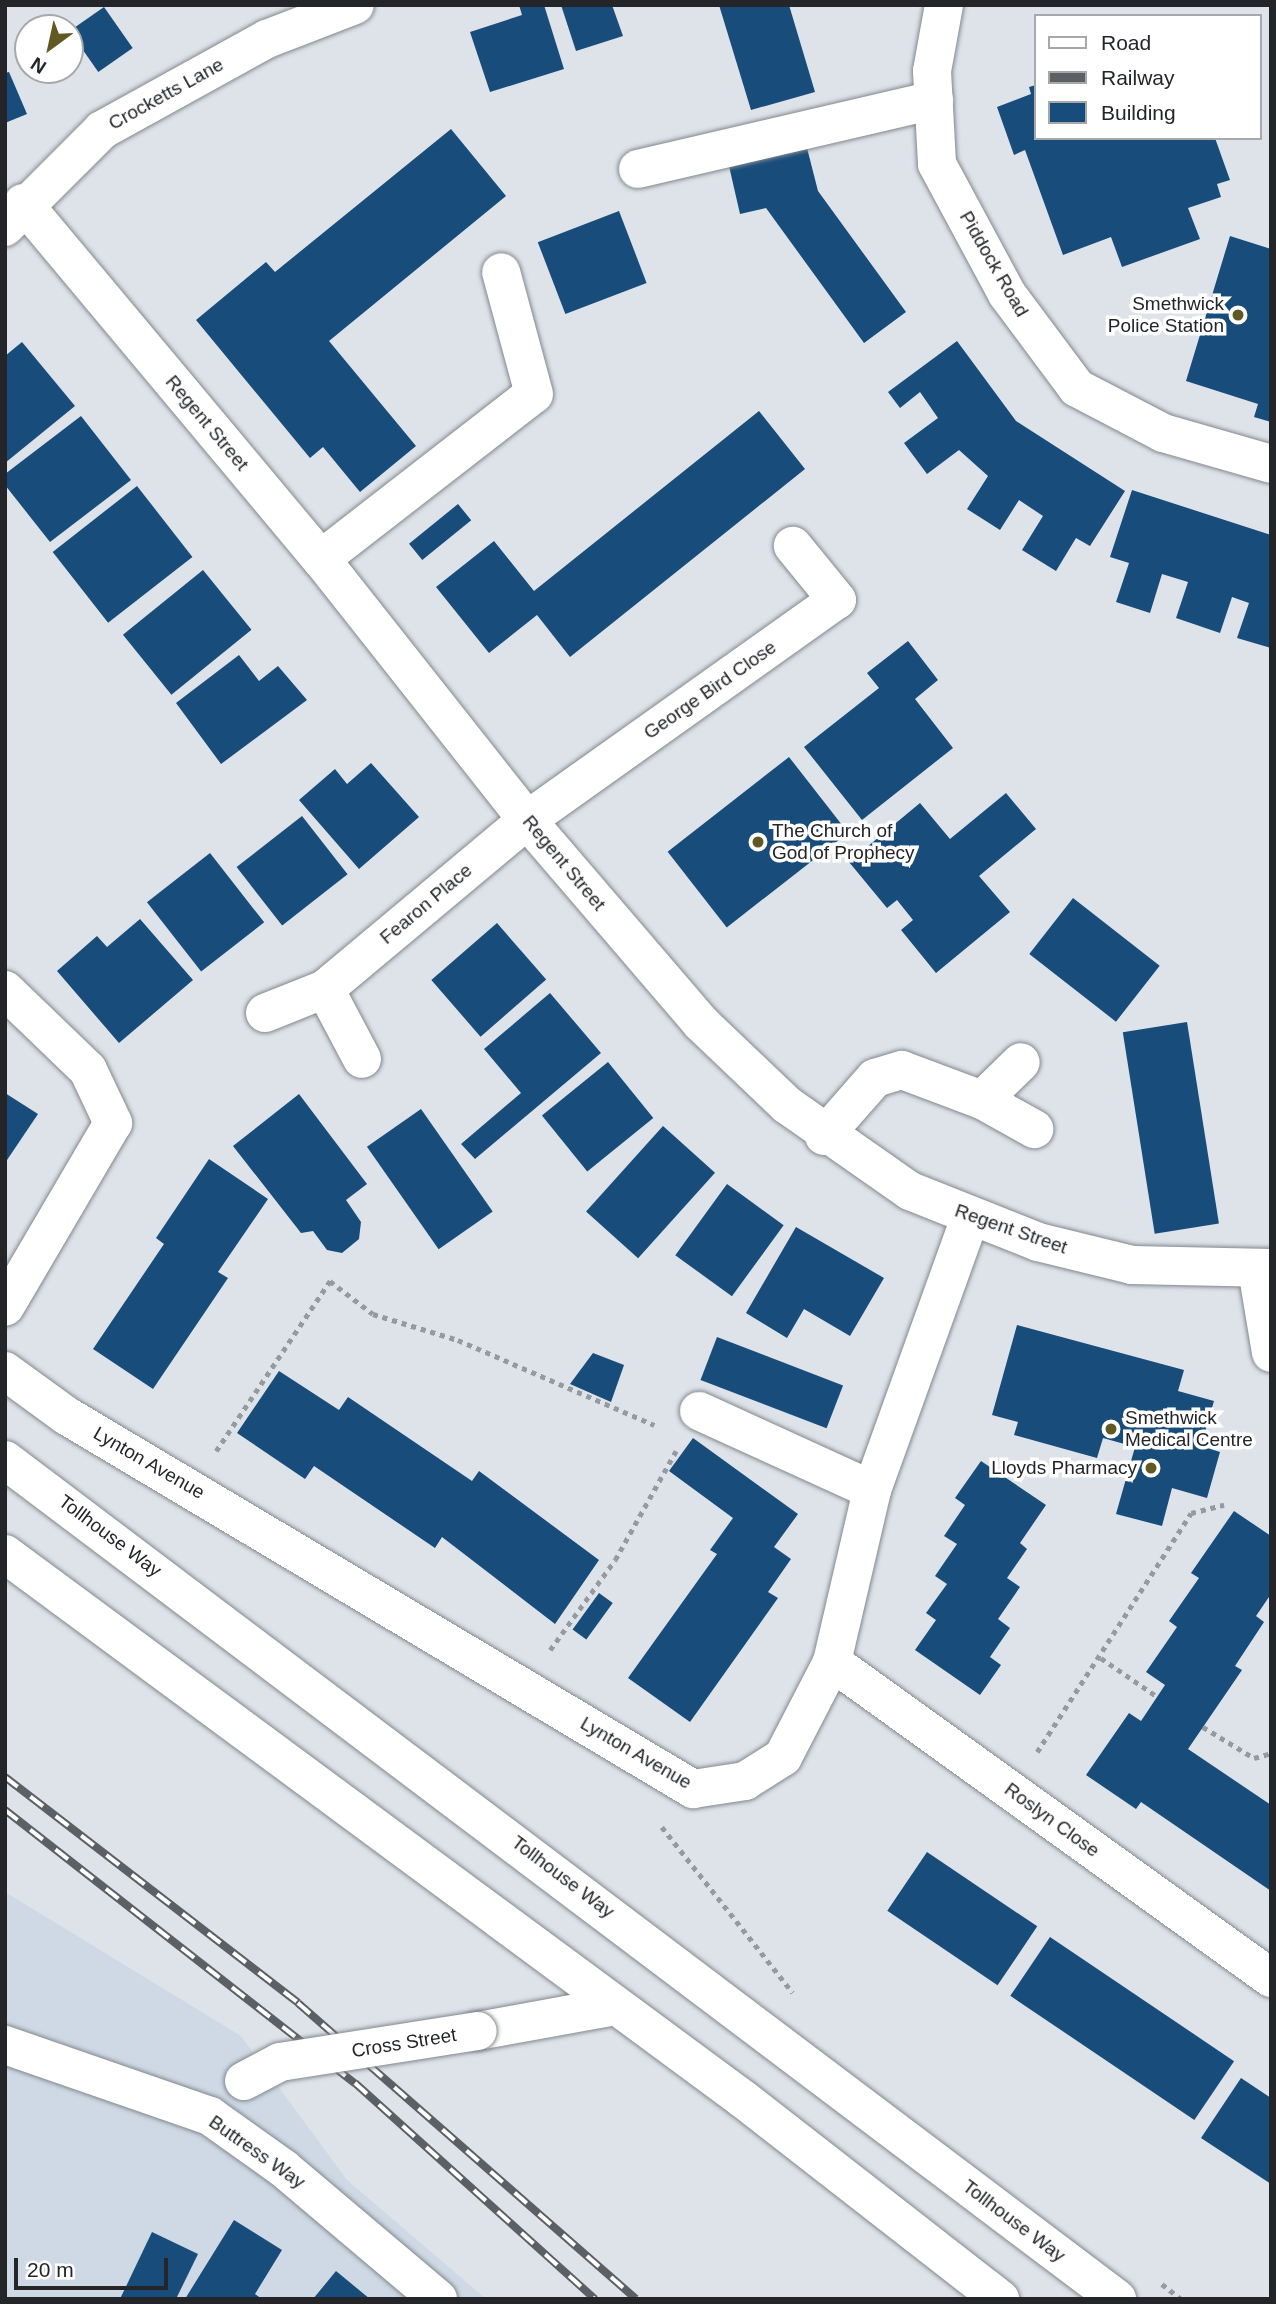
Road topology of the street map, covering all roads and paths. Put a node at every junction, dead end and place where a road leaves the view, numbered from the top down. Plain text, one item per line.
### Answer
1 (944, 5) edge
2 (344, 8) edge
3 (934, 100) junction
4 (638, 169) dead end
5 (14, 215) edge
6 (501, 272) dead end
7 (1271, 464) edge
8 (793, 546) dead end
9 (321, 559) junction
10 (527, 820) junction
11 (326, 989) junction
12 (5, 990) edge
13 (265, 1013) dead end
14 (362, 1059) dead end
15 (1021, 1062) dead end
16 (982, 1100) junction
17 (1034, 1129) dead end
18 (824, 1136) junction
19 (970, 1218) junction
20 (1264, 1268) edge
21 (5, 1307) edge
22 (1271, 1353) edge
23 (5, 1371) edge
24 (691, 1424) junction
25 (5, 1460) edge
26 (191, 1487) junction
27 (872, 1490) junction
28 (1224, 1505) dead end
29 (5, 1554) edge
30 (1101, 1658) junction
31 (832, 1662) junction
32 (523, 1688) junction
33 (1157, 1697) dead end
34 (1203, 1727) dead end
35 (630, 1751) junction
36 (1271, 1753) edge
37 (1011, 1791) junction
38 (1271, 1979) edge
39 (795, 1996) dead end
40 (615, 2006) junction
41 (5, 2045) edge
42 (210, 2116) junction
43 (438, 2299) edge
44 (1000, 2299) edge
45 (1117, 2299) edge

1 - 3 street, Piddock Road
2 - 5 street, Crocketts Lane
3 - 4 street
3 - 7 street, Piddock Road
5 - 9 street, Regent Street
6 - 9 street
8 - 10 street, George Bird Close
9 - 10 street, Regent Street
10 - 11 street, Fearon Place
10 - 18 street, Regent Street
11 - 13 street, Fearon Place
11 - 14 street
12 - 21 street
15 - 16 street
16 - 17 street
16 - 18 street
18 - 19 street, Regent Street
19 - 20 street, Regent Street
19 - 27 street, Lynton Avenue
20 - 22 street
23 - 26 street, Lynton Avenue
24 - 26 path
24 - 27 street
24 - 32 path
25 - 45 street, Tollhouse Way
26 - 32 street, Lynton Avenue
27 - 31 street, Lynton Avenue
28 - 30 path
29 - 40 street
30 - 33 path
30 - 37 path
31 - 35 street, Lynton Avenue
31 - 37 street, Roslyn Close
32 - 35 street, Lynton Avenue
34 - 36 path
35 - 39 path
37 - 38 street, Roslyn Close
40 - 42 street, Cross Street, bridge
40 - 44 street
41 - 42 street, Buttress Way
42 - 43 street, Buttress Way

